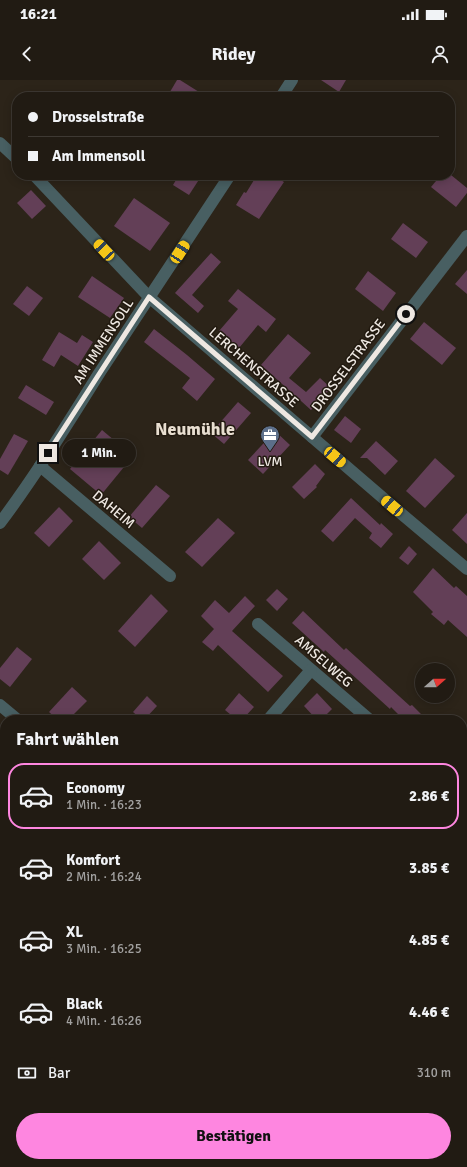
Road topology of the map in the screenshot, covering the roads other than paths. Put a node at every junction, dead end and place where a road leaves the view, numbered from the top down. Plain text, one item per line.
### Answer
1 (292, 80) edge
2 (284, 92) edge
3 (0, 143) edge
4 (12, 154) edge
5 (39, 180) edge
6 (227, 180) edge
7 (467, 236) edge
8 (149, 297) junction
9 (312, 437) junction
10 (40, 466) junction
11 (1, 519) edge
12 (467, 569) edge
13 (170, 576) dead end
14 (258, 624) dead end
15 (312, 670) junction
16 (0, 705) edge
17 (12, 715) edge
18 (272, 715) edge
19 (364, 715) edge

1 - 2 street
3 - 4 street
5 - 8 street, LERCHENSTRASSE
6 - 8 street, AM IMMENSOLL
7 - 9 street, DROSSELSTRASSE
8 - 9 street, LERCHENSTRASSE
8 - 10 street, AM IMMENSOLL
9 - 12 street, LERCHENSTRASSE
10 - 11 street, AM IMMENSOLL
10 - 13 street, DAHEIM
14 - 15 street, AMSELWEG
15 - 18 street
15 - 19 street, AMSELWEG
16 - 17 street

